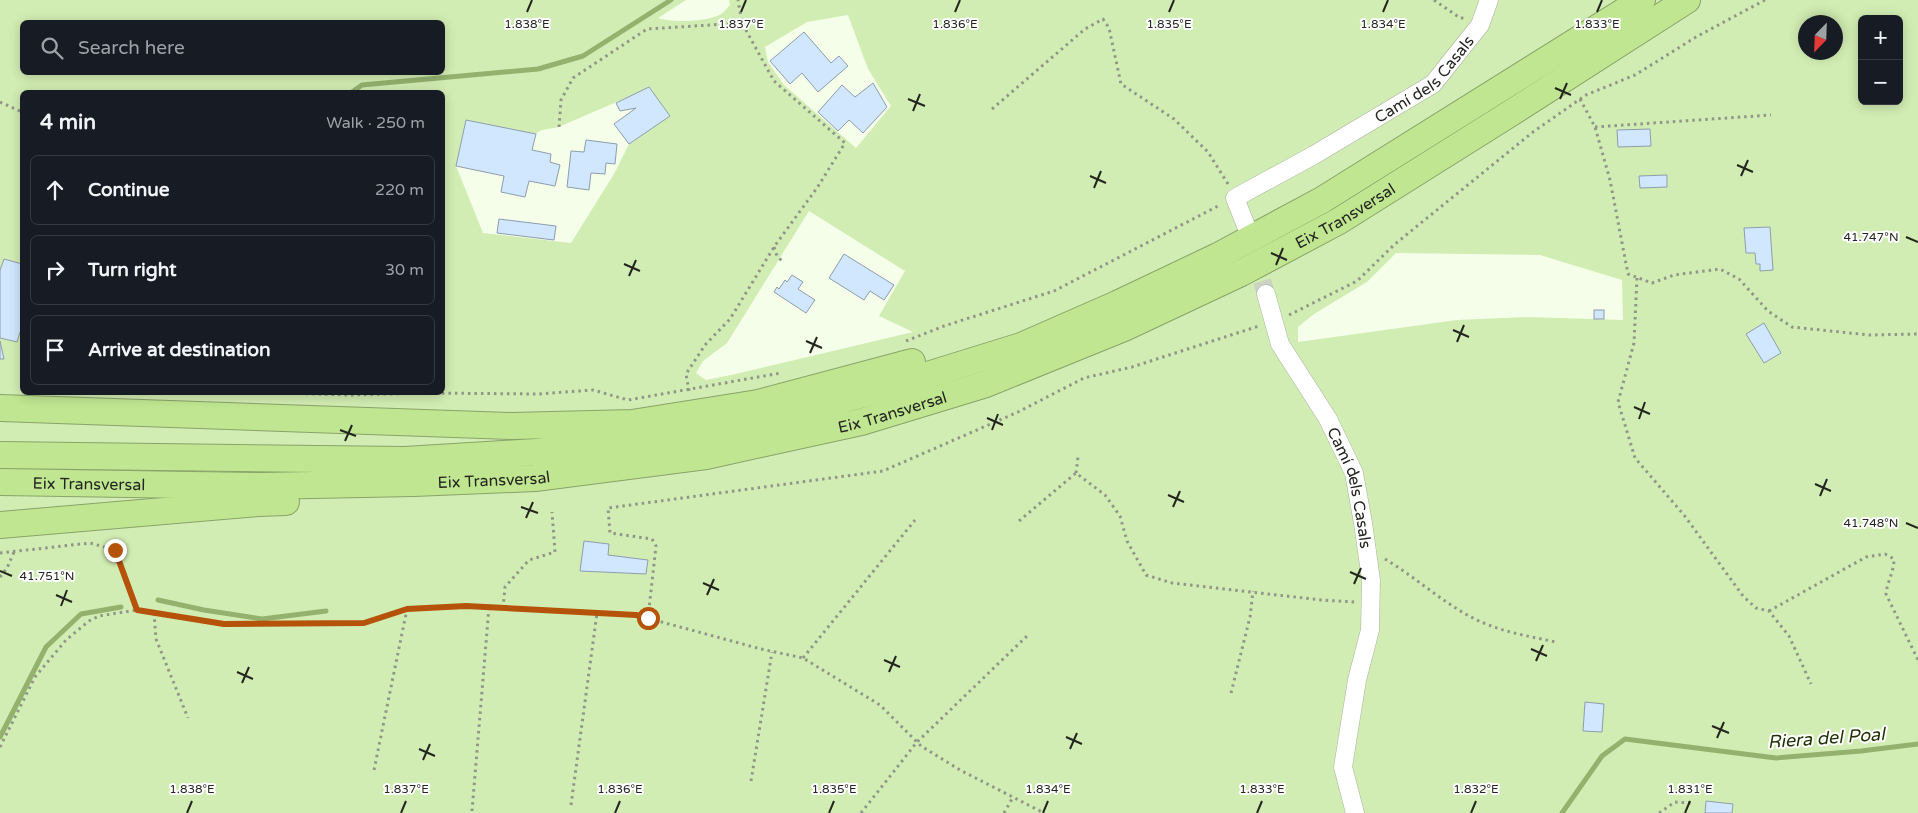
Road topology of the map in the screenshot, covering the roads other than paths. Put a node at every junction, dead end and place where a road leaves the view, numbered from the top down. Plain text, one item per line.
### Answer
1 (1490, 0) edge
2 (1642, 0) edge
3 (1687, 0) edge
4 (1246, 226) dead end
5 (1266, 294) tunnel mouth
6 (1117, 304) junction
7 (0, 408) edge
8 (0, 455) edge
9 (535, 478) junction
10 (0, 482) edge
11 (0, 525) edge
12 (1355, 813) edge

1 - 4 street, Camí dels Casals
2 - 6 highway, Eix Transversal
3 - 9 highway, Eix Transversal
5 - 12 street, Camí dels Casals
6 - 7 highway
6 - 8 highway, Eix Transversal
9 - 10 highway, Eix Transversal
9 - 11 highway

